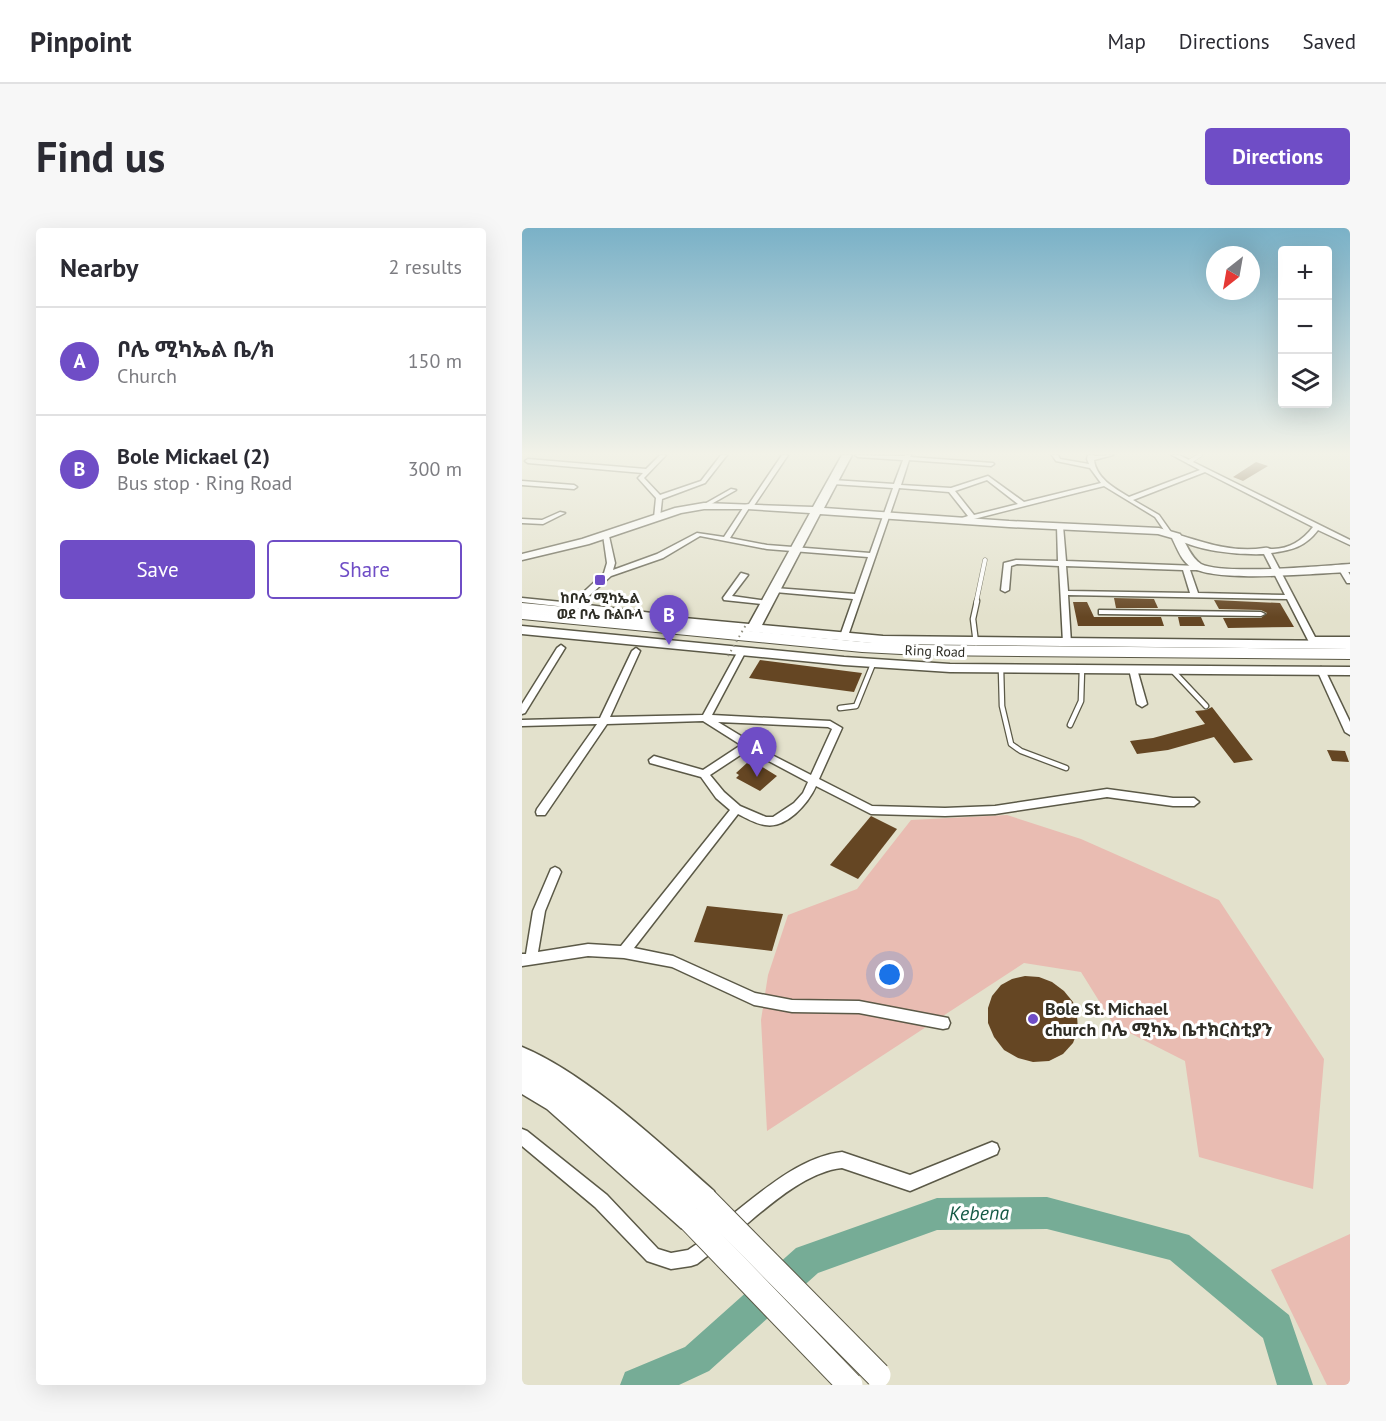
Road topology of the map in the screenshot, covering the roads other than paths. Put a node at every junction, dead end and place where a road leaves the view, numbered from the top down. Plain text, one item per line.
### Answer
1 (658, 509) edge
2 (692, 509) edge
3 (747, 509) edge
4 (783, 509) edge
5 (819, 509) edge
6 (889, 509) edge
7 (965, 509) edge
8 (1004, 509) edge
9 (1144, 509) edge
10 (1283, 509) edge
11 (817, 512) junction
12 (562, 513) dead end
13 (886, 517) junction
14 (657, 518) junction
15 (972, 518) junction
16 (522, 521) edge
17 (958, 521) junction
18 (1060, 526) junction
19 (1317, 526) junction
20 (1172, 534) junction
21 (605, 536) junction
22 (726, 540) junction
23 (1350, 543) edge
24 (797, 549) junction
25 (1266, 550) junction
26 (873, 555) junction
27 (522, 557) edge
28 (984, 560) dead end
29 (1062, 565) junction
30 (1198, 568) junction
31 (1346, 568) edge
32 (1185, 569) junction
33 (1278, 571) junction
34 (608, 574) junction
35 (744, 575) dead end
36 (1350, 580) edge
37 (775, 590) junction
38 (1005, 590) dead end
39 (1064, 594) junction
40 (1159, 595) junction
41 (1195, 595) junction
42 (859, 597) junction
43 (1291, 597) junction
44 (522, 600) edge
45 (767, 603) junction
46 (575, 605) junction
47 (522, 607) edge
48 (1102, 612) dead end
49 (1166, 612) junction
50 (522, 614) edge
51 (1262, 615) dead end
52 (522, 623) edge
53 (710, 625) junction
54 (750, 626) junction
55 (522, 630) edge
56 (844, 636) junction
57 (637, 637) junction
58 (1350, 640) edge
59 (1313, 642) junction
60 (976, 643) junction
61 (1067, 643) junction
62 (1350, 645) edge
63 (561, 648) dead end
64 (742, 651) junction
65 (1350, 654) edge
66 (873, 663) junction
67 (1350, 663) edge
68 (1001, 669) junction
69 (1082, 669) junction
70 (1133, 669) junction
71 (1171, 669) junction
72 (1321, 670) junction
73 (1350, 671) edge
74 (1142, 704) dead end
75 (1206, 706) dead end
76 (840, 708) dead end
77 (522, 711) edge
78 (706, 718) junction
79 (603, 722) junction
80 (522, 724) edge
81 (1070, 725) dead end
82 (1350, 732) edge
83 (748, 745) junction
84 (654, 760) dead end
85 (1066, 768) dead end
86 (704, 774) junction
87 (814, 780) junction
88 (1194, 802) dead end
89 (736, 809) junction
90 (541, 812) dead end
91 (555, 872) dead end
92 (624, 952) junction
93 (526, 959) edge
94 (944, 1023) dead end
95 (522, 1058) edge
96 (522, 1082) edge
97 (522, 1136) edge
98 (992, 1149) dead end
99 (698, 1209) junction
100 (883, 1380) edge
101 (850, 1385) edge

1 - 14 street
2 - 14 street
3 - 22 street
4 - 11 street
5 - 11 street
6 - 13 street
7 - 15 street
8 - 15 street
9 - 20 street
10 - 19 street
11 - 13 street
11 - 24 street
12 - 16 street
13 - 17 street
13 - 26 street
14 - 21 street
15 - 17 street
17 - 18 street
18 - 20 street
18 - 29 street
19 - 23 street
19 - 25 street
20 - 25 street
20 - 30 street
21 - 27 street
21 - 34 street
22 - 24 street
22 - 34 street
24 - 26 street
24 - 37 street
25 - 33 street
26 - 42 street
28 - 60 lane
29 - 32 street
29 - 38 street
29 - 39 street
30 - 32 street
30 - 33 street
31 - 33 street
31 - 36 street
32 - 41 street
33 - 43 street
34 - 46 street
35 - 45 street
37 - 42 street
37 - 45 street
39 - 40 street
39 - 61 street
40 - 41 street
40 - 49 street
41 - 43 street
42 - 56 street
43 - 59 street
44 - 46 street
45 - 54 street
46 - 53 street
47 - 53 street
48 - 49 street
49 - 51 street
50 - 57 highway, Ring Road
52 - 57 highway, Ring Road
53 - 54 street
54 - 56 street
55 - 64 street
56 - 60 street
57 - 65 highway, Ring Road
57 - 67 highway, Ring Road
57 - 79 street
58 - 59 street
59 - 61 street
59 - 62 street
60 - 61 street
63 - 77 street
64 - 66 street
64 - 78 street
66 - 68 street
66 - 76 lane
68 - 69 street
68 - 85 lane
69 - 70 street
69 - 81 lane
70 - 71 street
70 - 74 street
71 - 72 street
71 - 75 lane
72 - 73 street
72 - 82 street
78 - 79 street
78 - 83 street
78 - 87 street
79 - 80 street
79 - 90 street
83 - 86 street
83 - 87 street
84 - 86 street
86 - 89 street
87 - 88 street
87 - 89 street
89 - 92 street
91 - 93 street
92 - 93 street
92 - 94 street
95 - 99 street
96 - 99 street
97 - 98 street
99 - 100 street, bridge
99 - 101 street, bridge

